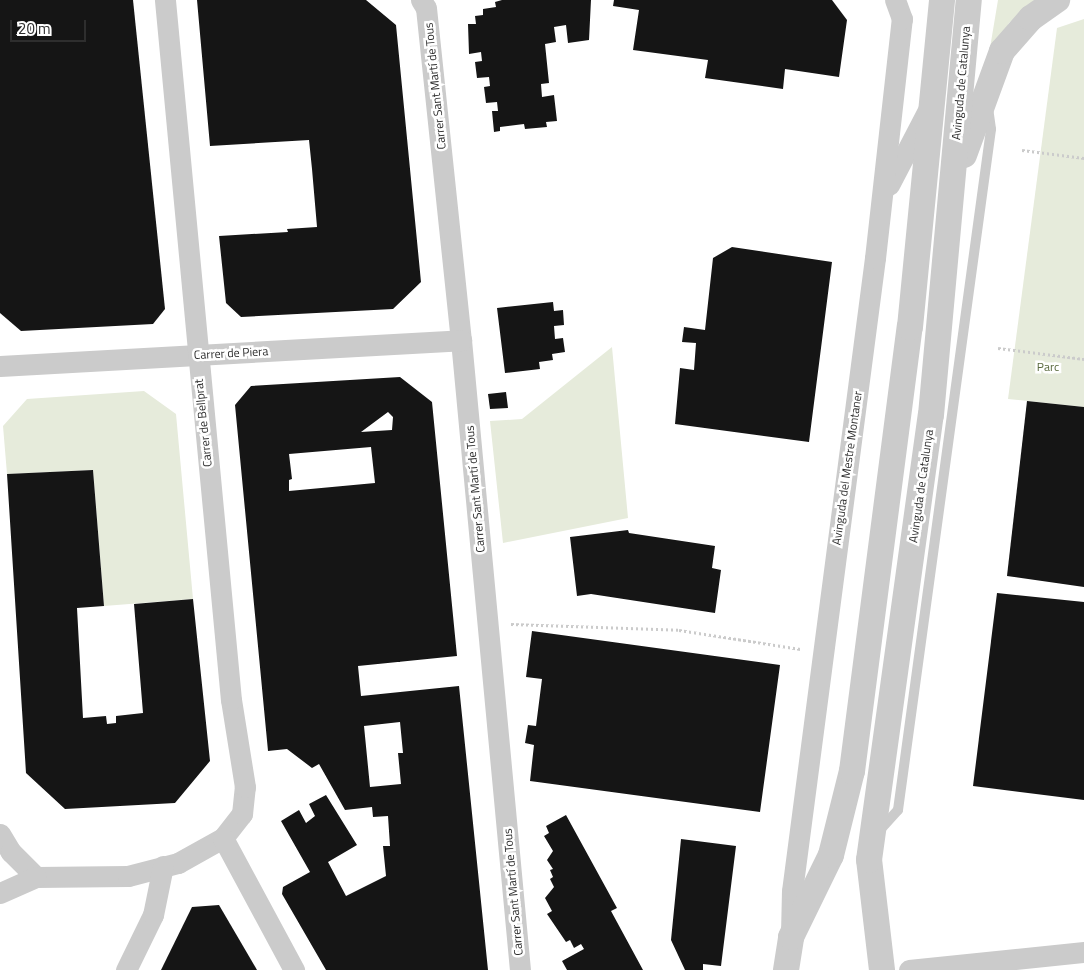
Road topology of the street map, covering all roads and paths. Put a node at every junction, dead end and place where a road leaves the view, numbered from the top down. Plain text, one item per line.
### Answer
1 (165, 0) edge
2 (895, 0) edge
3 (942, 0) edge
4 (969, 0) edge
5 (1057, 0) edge
6 (426, 3) edge
7 (986, 94) junction
8 (933, 102) junction
9 (1022, 150) dead end
10 (1084, 158) edge
11 (952, 191) junction
12 (882, 197) junction
13 (461, 340) junction
14 (998, 348) dead end
15 (197, 355) junction
16 (1084, 359) edge
17 (0, 366) edge
18 (488, 626) junction
19 (823, 653) junction
20 (0, 834) edge
21 (224, 838) junction
22 (872, 838) junction
23 (163, 866) junction
24 (36, 877) junction
25 (0, 893) edge
26 (791, 937) junction
27 (1084, 952) edge
28 (126, 970) edge
29 (294, 970) edge
30 (520, 970) edge
31 (786, 970) edge
32 (882, 970) edge
33 (917, 970) edge

1 - 15 street, Carrer de Bellprat
2 - 12 street, Avinguda del Mestre Montaner
3 - 8 street, Avinguda de Catalunya
4 - 11 street, Avinguda de Catalunya
5 - 7 street
6 - 13 street, Carrer Sant Martí de Tous
7 - 11 street
7 - 22 lane
8 - 12 street
8 - 26 street, Avinguda de Catalunya
9 - 10 path
11 - 22 street, Avinguda de Catalunya
12 - 19 street, Avinguda del Mestre Montaner
13 - 15 street, Carrer de Piera
13 - 18 street, Carrer Sant Martí de Tous
14 - 16 path
15 - 17 street, Carrer de Piera
15 - 21 street, Carrer de Bellprat
18 - 19 path
18 - 30 street, Carrer Sant Martí de Tous
19 - 26 street, Avinguda del Mestre Montaner
20 - 24 street
21 - 23 street
21 - 29 street
22 - 32 street, Avinguda de Catalunya
23 - 24 street
23 - 28 street
24 - 25 street
26 - 31 street, Avinguda de Catalunya
27 - 33 street

